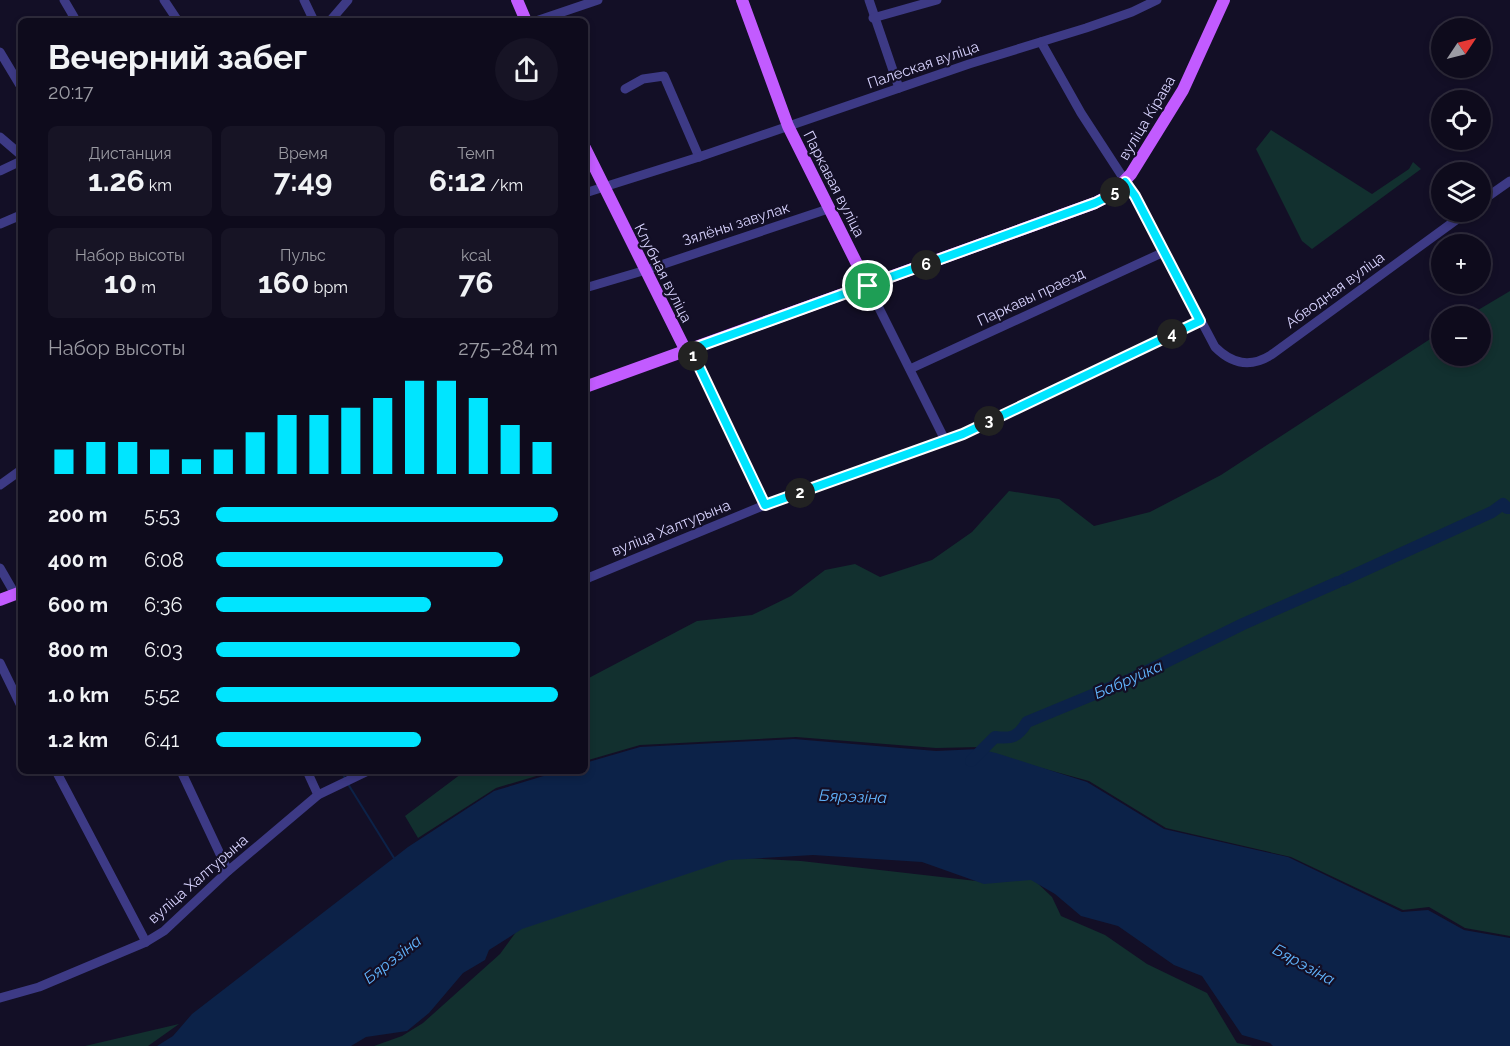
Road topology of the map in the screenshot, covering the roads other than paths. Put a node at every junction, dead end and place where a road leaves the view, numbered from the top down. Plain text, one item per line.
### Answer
1 (64, 0) edge
2 (165, 0) edge
3 (304, 0) edge
4 (348, 0) edge
5 (517, 0) edge
6 (598, 0) edge
7 (742, 0) edge
8 (869, 0) edge
9 (937, 0) edge
10 (1156, 0) edge
11 (1224, 0) edge
12 (72, 18) edge
13 (176, 18) edge
14 (313, 18) edge
15 (333, 18) edge
16 (525, 18) edge
17 (545, 18) edge
18 (873, 18) junction
19 (1041, 42) junction
20 (0, 52) edge
21 (18, 79) edge
22 (899, 88) junction
23 (625, 89) dead end
24 (788, 126) junction
25 (0, 137) edge
26 (18, 152) edge
27 (588, 154) edge
28 (699, 157) junction
29 (18, 162) edge
30 (0, 171) edge
31 (1510, 181) edge
32 (1125, 182) junction
33 (603, 187) junction
34 (588, 192) edge
35 (1491, 194) edge
36 (828, 209) junction
37 (18, 216) edge
38 (1453, 222) edge
39 (0, 224) edge
40 (1164, 252) junction
41 (646, 270) junction
42 (868, 286) junction
43 (588, 287) edge
44 (1200, 321) junction
45 (686, 351) junction
46 (910, 369) junction
47 (588, 386) edge
48 (945, 440) junction
49 (18, 472) edge
50 (0, 485) edge
51 (765, 505) junction
52 (0, 568) edge
53 (588, 576) edge
54 (18, 593) edge
55 (0, 600) edge
56 (0, 663) edge
57 (18, 699) edge
58 (58, 774) edge
59 (182, 774) edge
60 (308, 774) edge
61 (350, 777) edge
62 (318, 795) junction
63 (228, 871) junction
64 (146, 942) junction
65 (0, 998) edge

1 - 12 street
2 - 13 street
3 - 14 street
4 - 15 street
5 - 16 main road
6 - 17 street
7 - 24 main road, Паркавая вуліца
8 - 18 street
9 - 18 street
10 - 19 street, Палеская вуліца
11 - 32 main road, вуліца Кірава
18 - 22 street
19 - 22 street, Палеская вуліца
19 - 32 street
20 - 21 street
22 - 24 street, Палеская вуліца
23 - 28 street
24 - 28 street, Палеская вуліца
24 - 36 main road, Паркавая вуліца
25 - 26 street
27 - 33 main road, Клубная вуліца
28 - 33 street, Палеская вуліца
29 - 30 street
31 - 35 street
32 - 40 street
32 - 42 main road, вуліца Кірава
33 - 34 street, Палеская вуліца
33 - 41 main road, Клубная вуліца
36 - 41 street, Зялёны завулак
36 - 42 main road, Паркавая вуліца
37 - 39 street
38 - 44 street, Абводная вуліца
40 - 44 street
40 - 46 street, Паркавы праезд
41 - 43 street, Зялёны завулак
41 - 45 main road, Клубная вуліца
42 - 45 main road, вуліца Кірава
42 - 46 street, Паркавая вуліца
44 - 48 street, вуліца Халтурына
45 - 47 main road, вуліца Кірава
45 - 51 street, Клубная вуліца
46 - 48 street, Паркавая вуліца
48 - 51 street, вуліца Халтурына
49 - 50 street
51 - 53 street, вуліца Халтурына
52 - 54 street
54 - 55 main road
56 - 57 street
58 - 64 street
59 - 63 street
60 - 62 street
61 - 62 street, вуліца Халтурына
62 - 63 street, вуліца Халтурына
63 - 64 street, вуліца Халтурына
64 - 65 street, вуліца Халтурына

